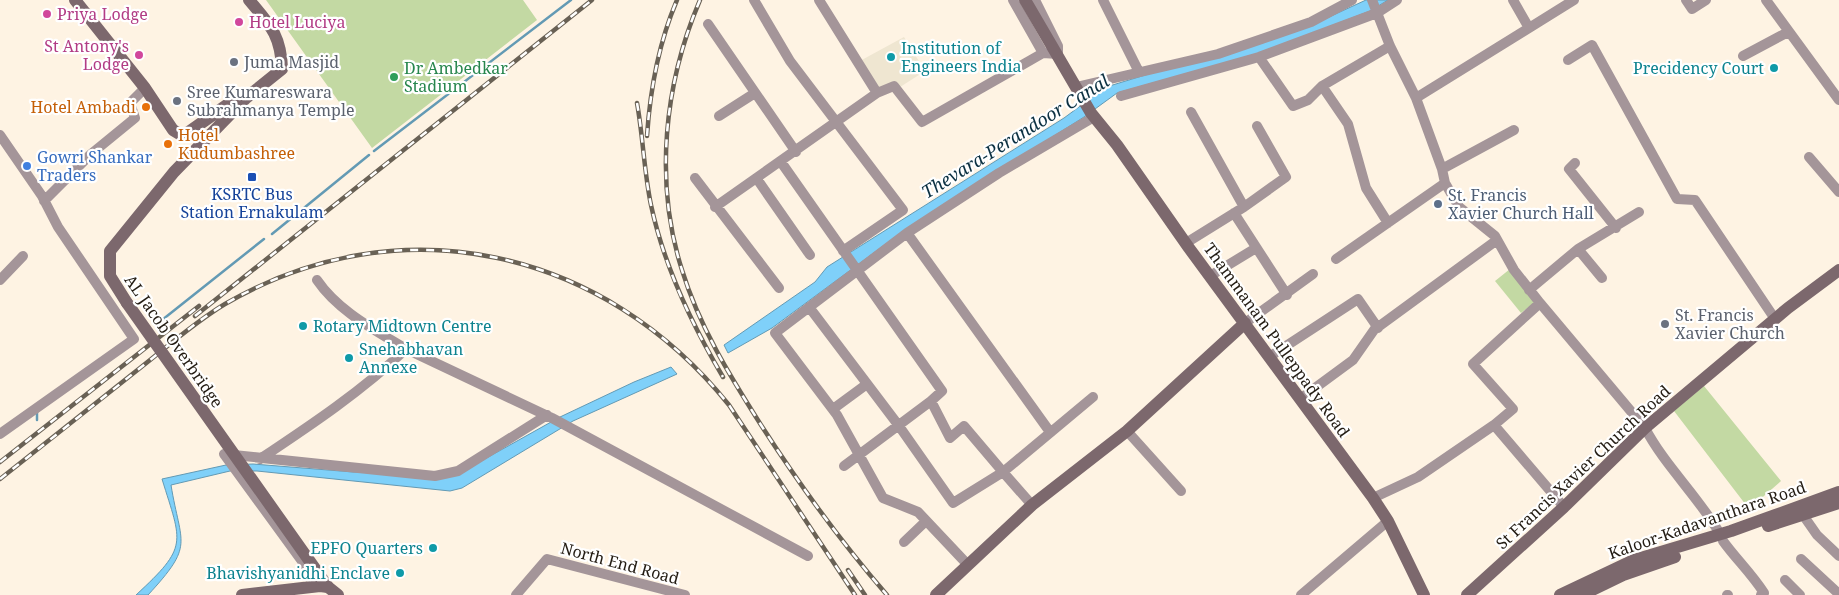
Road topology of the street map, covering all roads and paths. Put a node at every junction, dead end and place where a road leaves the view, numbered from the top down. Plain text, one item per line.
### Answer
1 (75, 0) edge
2 (249, 0) edge
3 (754, 0) edge
4 (819, 0) edge
5 (1013, 0) edge
6 (1026, 0) edge
7 (1035, 0) edge
8 (1103, 0) edge
9 (1352, 0) edge
10 (1397, 0) edge
11 (1513, 0) edge
12 (1574, 0) edge
13 (1686, 0) edge
14 (1706, 0) edge
15 (1766, 0) edge
16 (1375, 7) edge
17 (708, 24) dead end
18 (1529, 28) junction
19 (1788, 32) junction
20 (1390, 46) junction
21 (1043, 53) junction
22 (1058, 54) junction
23 (1742, 56) dead end
24 (1259, 57) junction
25 (1568, 60) dead end
26 (1139, 72) junction
27 (1322, 86) junction
28 (1076, 87) junction
29 (145, 88) junction
30 (1836, 88) edge
31 (755, 93) junction
32 (877, 93) junction
33 (1121, 96) dead end
34 (246, 98) junction
35 (1416, 98) junction
36 (1839, 100) edge
37 (1191, 112) dead end
38 (1092, 115) junction
39 (719, 116) dead end
40 (836, 123) junction
41 (1257, 126) dead end
42 (1514, 130) dead end
43 (0, 135) edge
44 (796, 152) junction
45 (1809, 157) dead end
46 (781, 162) junction
47 (1575, 163) dead end
48 (1442, 169) junction
49 (695, 178) dead end
50 (757, 179) junction
51 (1445, 183) junction
52 (1839, 192) edge
53 (44, 201) junction
54 (715, 207) junction
55 (1244, 207) junction
56 (1639, 212) dead end
57 (1234, 213) junction
58 (1388, 223) junction
59 (1616, 228) junction
60 (907, 233) junction
61 (1497, 240) junction
62 (1186, 243) junction
63 (1256, 248) junction
64 (1578, 249) junction
65 (845, 253) junction
66 (810, 255) dead end
67 (23, 256) dead end
68 (1336, 258) dead end
69 (855, 269) junction
70 (1839, 270) edge
71 (1314, 274) dead end
72 (1210, 276) junction
73 (1602, 278) dead end
74 (0, 280) edge
75 (317, 280) dead end
76 (779, 288) dead end
77 (1529, 290) junction
78 (1287, 294) junction
79 (1540, 303) junction
80 (810, 307) junction
81 (1775, 319) junction
82 (1244, 323) junction
83 (1378, 328) junction
84 (406, 349) junction
85 (1269, 357) junction
86 (867, 384) junction
87 (1093, 396) dead end
88 (1300, 398) junction
89 (931, 401) junction
90 (833, 409) junction
91 (550, 417) junction
92 (1494, 425) junction
93 (900, 426) junction
94 (1645, 428) junction
95 (1127, 431) junction
96 (1050, 432) junction
97 (0, 434) edge
98 (858, 453) junction
99 (260, 459) junction
100 (844, 466) dead end
101 (1003, 472) junction
102 (1181, 491) dead end
103 (1839, 492) edge
104 (1372, 498) junction
105 (1839, 503) edge
106 (1032, 505) junction
107 (1564, 507) junction
108 (1800, 511) junction
109 (926, 521) junction
110 (1388, 521) junction
111 (1722, 537) junction
112 (904, 542) dead end
113 (808, 556) dead end
114 (1839, 556) edge
115 (1801, 559) dead end
116 (968, 565) junction
117 (1785, 580) dead end
118 (328, 589) edge
119 (1839, 594) edge
120 (242, 595) edge
121 (516, 595) edge
122 (685, 595) edge
123 (936, 595) edge
124 (1301, 595) edge
125 (1424, 595) edge
126 (1467, 595) edge
127 (1560, 595) edge
128 (1582, 595) edge
129 (1761, 595) edge
130 (1800, 595) edge

1 - 29 main road
2 - 34 main road
3 - 40 street
4 - 32 street
5 - 21 street
6 - 22 main road, Thammanam Pulleppady Road
7 - 22 street
8 - 26 street
9 - 26 street
10 - 16 street
11 - 18 street
12 - 18 street
13 - 14 street
15 - 19 street
16 - 20 street
16 - 24 street
17 - 31 street
18 - 35 street
19 - 23 street
19 - 30 street
20 - 27 street
20 - 35 street
21 - 22 street
21 - 32 street
22 - 28 main road, Thammanam Pulleppady Road
24 - 27 street
24 - 33 street
25 - 81 street
26 - 28 street
27 - 58 street
28 - 38 main road, Thammanam Pulleppady Road
29 - 34 main road
29 - 53 street
30 - 36 street
31 - 39 street
31 - 44 street
32 - 40 street
34 - 118 main road, AL Jacob Overbridge, bridge
35 - 48 street
37 - 55 street
38 - 60 street
38 - 62 main road, Thammanam Pulleppady Road
40 - 44 street
40 - 65 street
41 - 55 street
42 - 48 street
43 - 53 street
44 - 46 street
45 - 52 street
46 - 50 street
46 - 65 street
47 - 59 street
48 - 51 street
49 - 54 street
50 - 54 street
50 - 66 street
51 - 58 street
51 - 61 street
53 - 97 street
54 - 76 street
55 - 57 street
56 - 59 street
57 - 62 street
57 - 63 street
58 - 68 street
59 - 64 street
60 - 69 street
60 - 96 street
61 - 77 street
61 - 83 street
62 - 72 main road, Thammanam Pulleppady Road
63 - 72 street
63 - 78 street
64 - 73 street
64 - 77 street
65 - 69 street
67 - 74 street
69 - 80 street
69 - 89 street
70 - 81 main road, St Francis Xavier Church Road
71 - 78 street
72 - 82 main road, Thammanam Pulleppady Road
75 - 84 street
77 - 79 street
78 - 82 street
79 - 92 street
79 - 94 street
80 - 86 street
80 - 90 street
81 - 94 main road, St Francis Xavier Church Road
82 - 85 main road, Thammanam Pulleppady Road
82 - 95 main road
83 - 85 street
83 - 88 street
84 - 91 street
84 - 99 street
85 - 88 main road, Thammanam Pulleppady Road
86 - 90 street
86 - 93 street
87 - 96 street
88 - 104 main road, Thammanam Pulleppady Road
89 - 93 street
89 - 101 street
90 - 98 street
91 - 99 street
91 - 113 street
92 - 104 street
92 - 107 street
93 - 98 street
93 - 101 street
94 - 107 main road, St Francis Xavier Church Road
94 - 111 street
95 - 102 street
95 - 106 main road
96 - 101 street
98 - 100 street
98 - 109 street
99 - 118 street
101 - 106 street
103 - 108 main road, Kaloor-Kadavanthara Road
104 - 110 main road, Thammanam Pulleppady Road
105 - 108 main road, Kaloor-Kadavanthara Road
106 - 116 main road
107 - 126 main road, St Francis Xavier Church Road
108 - 111 main road, Kaloor-Kadavanthara Road
108 - 114 street
109 - 112 street
109 - 116 street
110 - 124 street
110 - 125 main road, Thammanam Pulleppady Road
111 - 127 main road, Kaloor-Kadavanthara Road
111 - 128 main road, Kaloor-Kadavanthara Road
111 - 129 street
115 - 119 street
116 - 123 main road
117 - 130 street
118 - 120 main road
121 - 122 street, North End Road

